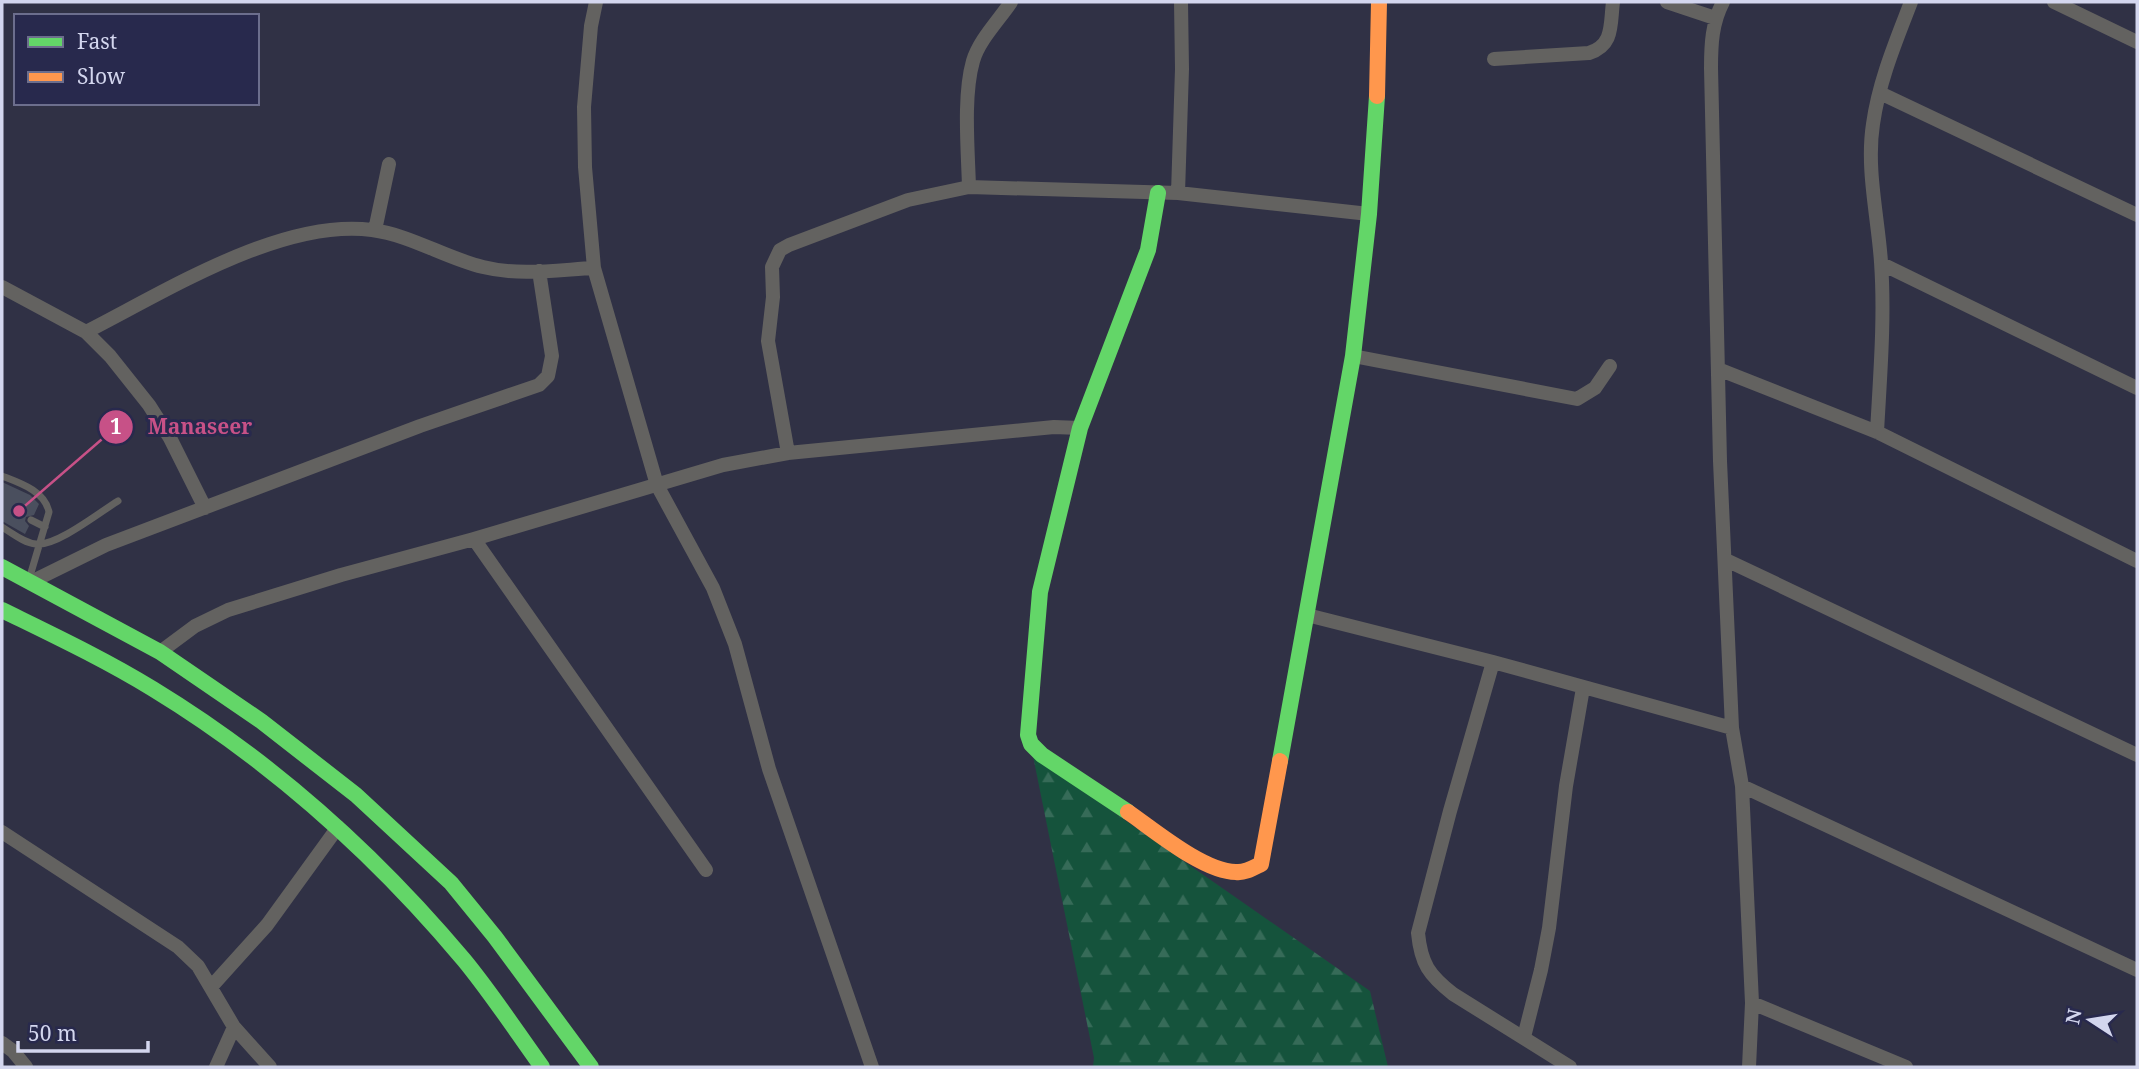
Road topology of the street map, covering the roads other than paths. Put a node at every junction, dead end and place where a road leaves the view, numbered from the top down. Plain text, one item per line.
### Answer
1 (596, 2) edge
2 (1011, 2) edge
3 (1181, 2) edge
4 (1379, 2) edge
5 (1612, 2) edge
6 (1667, 2) edge
7 (1723, 2) edge
8 (1912, 2) edge
9 (2054, 2) edge
10 (1715, 18) junction
11 (2137, 42) edge
12 (1494, 59) dead end
13 (1880, 93) junction
14 (389, 164) dead end
15 (969, 187) junction
16 (1158, 193) junction
17 (1178, 193) junction
18 (1369, 215) junction
19 (2137, 215) edge
20 (375, 230) junction
21 (1882, 264) junction
22 (594, 268) junction
23 (539, 271) junction
24 (2, 287) edge
25 (86, 332) junction
26 (1353, 356) junction
27 (1610, 366) dead end
28 (1718, 369) junction
29 (2137, 388) edge
30 (1080, 428) junction
31 (1877, 432) junction
32 (788, 453) junction
33 (2, 475) edge
34 (657, 485) junction
35 (118, 501) dead end
36 (205, 508) junction
37 (31, 520) dead end
38 (2, 527) edge
39 (45, 527) junction
40 (474, 539) junction
41 (39, 545) junction
42 (1726, 560) junction
43 (2137, 561) edge
44 (2, 567) edge
45 (30, 581) junction
46 (2, 610) edge
47 (1307, 615) junction
48 (160, 652) junction
49 (1493, 662) junction
50 (1583, 688) junction
51 (1732, 727) junction
52 (2137, 755) edge
53 (1742, 786) junction
54 (338, 827) junction
55 (2, 832) edge
56 (706, 870) dead end
57 (2137, 970) edge
58 (211, 987) junction
59 (1752, 1003) junction
60 (234, 1027) junction
61 (1524, 1037) junction
62 (2, 1043) edge
63 (26, 1067) edge
64 (216, 1067) edge
65 (270, 1067) edge
66 (542, 1067) edge
67 (591, 1067) edge
68 (872, 1067) edge
69 (1570, 1067) edge
70 (1749, 1067) edge
71 (1906, 1067) edge

1 - 22 street
2 - 15 street
3 - 17 street
4 - 18 main road
5 - 12 street
6 - 10 street
7 - 10 street
8 - 13 street
9 - 11 street
10 - 28 street
13 - 19 street
13 - 21 street
14 - 20 street
15 - 16 street
15 - 32 street
16 - 17 street
16 - 30 main road
17 - 18 street
18 - 26 main road
20 - 23 street
20 - 25 street
21 - 29 street
21 - 31 street
22 - 23 street
22 - 34 street
23 - 36 street
24 - 25 street
25 - 36 street
26 - 27 street
26 - 47 main road
28 - 31 street
28 - 42 street
30 - 32 street
30 - 47 main road
31 - 43 street
32 - 34 street
33 - 39 lane
34 - 40 street
34 - 68 street
35 - 41 lane
36 - 45 street
37 - 39 lane
38 - 41 lane
39 - 41 lane
40 - 48 street
40 - 56 street
41 - 45 lane
42 - 51 street
42 - 52 street
44 - 45 main road
45 - 48 main road
46 - 54 main road
47 - 49 street
48 - 67 main road
49 - 50 street
49 - 61 street
50 - 51 street
50 - 61 street
51 - 53 street
53 - 57 street
53 - 59 street
54 - 58 street
54 - 66 main road
55 - 58 street
58 - 60 street
59 - 70 street
59 - 71 street
60 - 64 street
60 - 65 street
61 - 69 street
62 - 63 street

